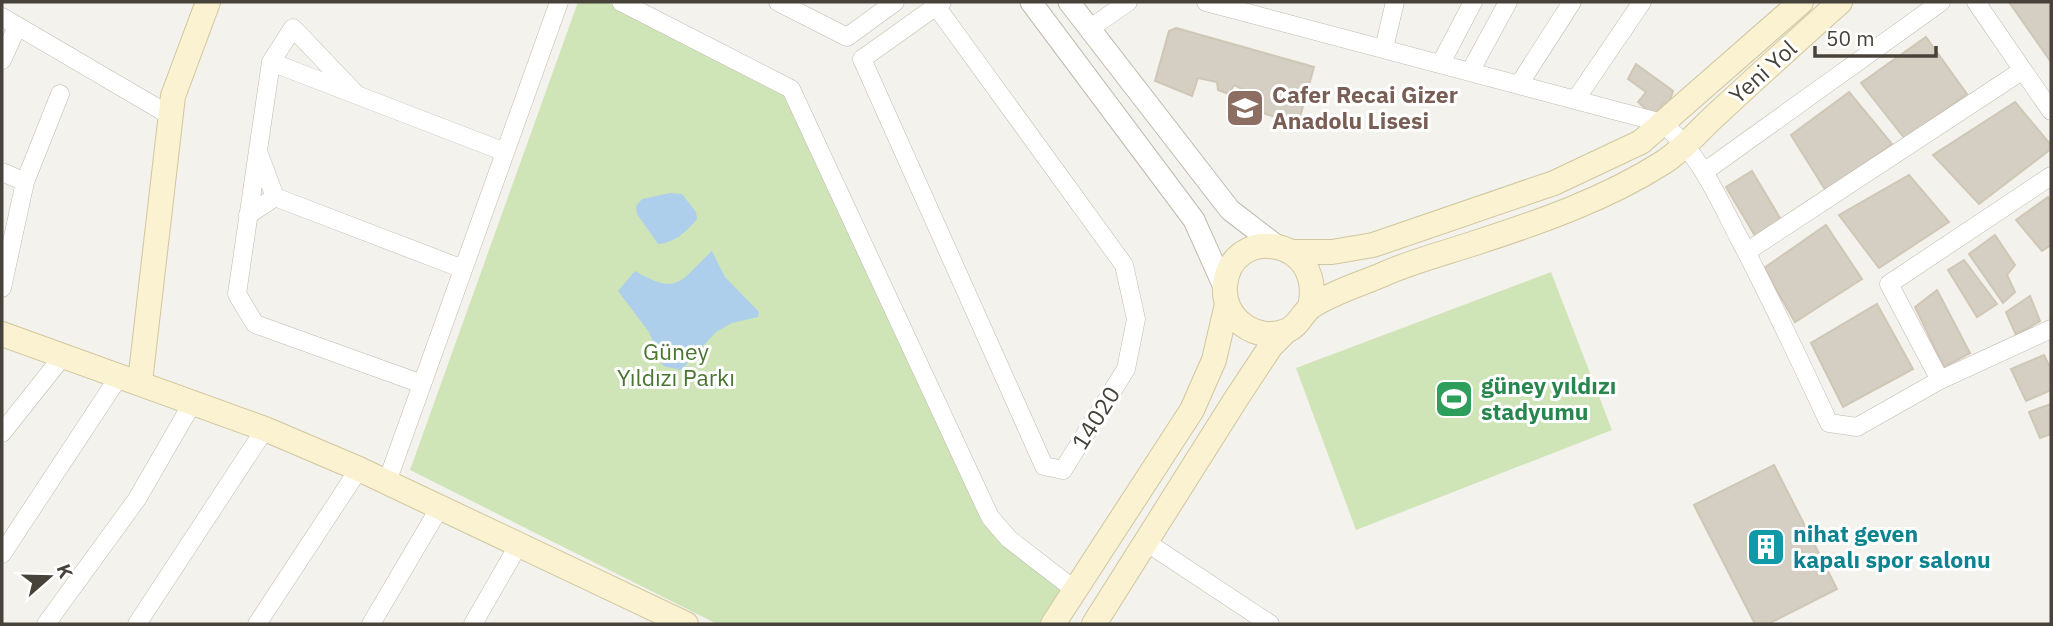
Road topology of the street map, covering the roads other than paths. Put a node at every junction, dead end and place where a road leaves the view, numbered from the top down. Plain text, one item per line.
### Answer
1 (208, 2) edge
2 (559, 2) edge
3 (621, 2) edge
4 (778, 2) edge
5 (895, 2) edge
6 (1031, 2) edge
7 (1069, 2) edge
8 (1128, 2) edge
9 (1206, 2) edge
10 (1395, 2) edge
11 (1473, 2) edge
12 (1508, 2) edge
13 (1572, 2) edge
14 (1642, 2) edge
15 (1840, 2) edge
16 (1941, 2) edge
17 (1976, 2) edge
18 (937, 3) edge
19 (1797, 3) edge
20 (9, 22) edge
21 (1089, 29) junction
22 (846, 37) junction
23 (1384, 48) junction
24 (862, 59) junction
25 (2, 60) edge
26 (271, 62) junction
27 (1441, 63) junction
28 (1471, 70) junction
29 (2023, 70) junction
30 (1520, 83) junction
31 (60, 94) dead end
32 (356, 94) junction
33 (1576, 99) junction
34 (2051, 111) edge
35 (171, 116) junction
36 (1662, 123) junction
37 (1685, 142) junction
38 (258, 150) junction
39 (505, 152) junction
40 (2, 172) edge
41 (1704, 172) junction
42 (2051, 176) edge
43 (25, 182) junction
44 (275, 197) junction
45 (248, 215) junction
46 (1285, 249) junction
47 (1746, 252) junction
48 (463, 269) junction
49 (2, 288) edge
50 (1226, 296) junction
51 (1310, 307) junction
52 (2051, 329) edge
53 (1286, 331) junction
54 (2, 334) edge
55 (63, 356) junction
56 (130, 379) junction
57 (1940, 380) junction
58 (422, 384) junction
59 (193, 402) junction
60 (265, 429) junction
61 (2, 433) edge
62 (359, 469) junction
63 (387, 482) junction
64 (440, 508) junction
65 (1146, 542) junction
66 (519, 544) junction
67 (2, 554) edge
68 (1075, 590) junction
69 (654, 617) edge
70 (46, 624) edge
71 (137, 624) edge
72 (257, 624) edge
73 (371, 624) edge
74 (473, 624) edge
75 (686, 624) edge
76 (1053, 624) edge
77 (1094, 624) edge
78 (1270, 624) edge

1 - 35 main road
2 - 39 street
3 - 68 street
4 - 22 street
5 - 22 street
6 - 50 street
7 - 21 street
8 - 21 street
9 - 23 street
10 - 23 street
11 - 27 street
12 - 28 street
13 - 30 street
14 - 33 street
15 - 37 main road, Yeni Yol
16 - 41 street
17 - 29 street
18 - 24 street
18 - 24 street, 14020
19 - 36 main road
20 - 25 street
20 - 35 street
21 - 46 street
22 - 24 street
23 - 27 street
26 - 32 street
26 - 32 street
26 - 38 street
27 - 28 street
28 - 30 street
29 - 34 street
29 - 47 street
30 - 33 street
31 - 43 street
32 - 39 street
33 - 36 street
35 - 56 main road
36 - 37 street
36 - 46 main road
37 - 41 street
37 - 51 main road, Yeni Yol
38 - 44 street
38 - 45 street
39 - 48 street
40 - 43 street
41 - 47 street
42 - 57 street
43 - 49 street
44 - 45 street
44 - 48 street
45 - 58 street
46 - 50 main road
46 - 51 main road
47 - 57 street
48 - 58 street
50 - 53 main road
50 - 68 main road
51 - 53 main road
52 - 57 street
53 - 65 main road
54 - 55 main road
55 - 56 main road
55 - 61 street
56 - 59 main road
56 - 67 street
58 - 63 street
59 - 60 main road
59 - 70 street
60 - 62 main road
60 - 71 street
62 - 63 main road
62 - 72 street
63 - 64 main road
64 - 66 main road
64 - 73 street
65 - 77 main road
65 - 78 street
66 - 69 main road
66 - 74 street
68 - 76 main road
69 - 75 main road

